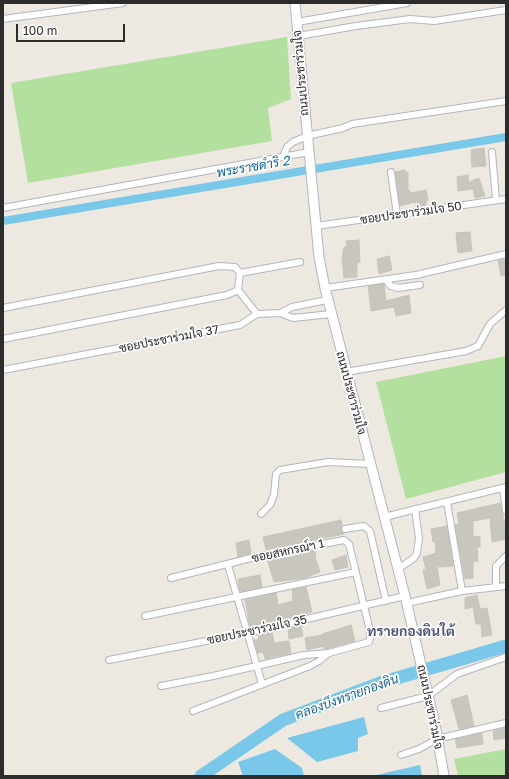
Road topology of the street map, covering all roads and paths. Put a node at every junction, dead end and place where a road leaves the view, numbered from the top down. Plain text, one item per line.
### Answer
1 (123, 3) edge
2 (295, 3) edge
3 (407, 3) edge
4 (506, 10) edge
5 (3, 19) edge
6 (297, 22) junction
7 (298, 36) junction
8 (506, 101) edge
9 (307, 136) junction
10 (492, 152) dead end
11 (310, 155) junction
12 (282, 157) junction
13 (391, 172) dead end
14 (506, 199) edge
15 (496, 200) junction
16 (3, 208) edge
17 (397, 215) junction
18 (316, 226) junction
19 (506, 254) edge
20 (300, 262) dead end
21 (240, 273) junction
22 (386, 280) junction
23 (420, 285) dead end
24 (325, 288) junction
25 (238, 290) junction
26 (327, 300) junction
27 (3, 308) edge
28 (506, 310) edge
29 (280, 313) junction
30 (257, 314) junction
31 (331, 314) junction
32 (3, 339) edge
33 (3, 370) edge
34 (346, 372) junction
35 (370, 464) junction
36 (504, 488) edge
37 (447, 502) junction
38 (416, 509) junction
39 (506, 511) edge
40 (261, 514) dead end
41 (384, 517) junction
42 (346, 529) dead end
43 (506, 556) edge
44 (228, 565) junction
45 (398, 569) junction
46 (356, 572) junction
47 (171, 578) dead end
48 (496, 586) junction
49 (506, 586) edge
50 (462, 591) junction
51 (237, 597) junction
52 (406, 600) junction
53 (386, 601) junction
54 (364, 606) junction
55 (145, 616) dead end
56 (247, 633) junction
57 (329, 653) junction
58 (506, 657) edge
59 (109, 660) dead end
60 (257, 667) junction
61 (262, 684) junction
62 (161, 686) dead end
63 (428, 696) junction
64 (381, 708) dead end
65 (193, 711) dead end
66 (506, 723) edge
67 (437, 739) junction
68 (401, 755) dead end
69 (444, 776) edge

1 - 5 street
2 - 6 main road, ถนนประชาร่วมใจ
3 - 6 street
4 - 7 street
6 - 7 main road, ถนนประชาร่วมใจ
7 - 9 main road, ถนนประชาร่วมใจ
8 - 9 street
9 - 11 main road, ถนนประชาร่วมใจ
9 - 12 street
10 - 15 street
11 - 12 street
11 - 18 main road, ถนนประชาร่วมใจ
12 - 16 street
13 - 17 street
14 - 15 street, ซอยประชาร่วมใจ 50
15 - 17 street, ซอยประชาร่วมใจ 50
17 - 18 street, ซอยประชาร่วมใจ 50
18 - 24 main road, ถนนประชาร่วมใจ
19 - 22 street
20 - 21 street
21 - 25 street
21 - 27 street
22 - 23 street
22 - 24 street
24 - 26 main road, ถนนประชาร่วมใจ
25 - 30 street
25 - 32 street
26 - 29 street
26 - 31 main road, ถนนประชาร่วมใจ
28 - 34 street
29 - 30 street
29 - 31 street
30 - 33 street, ซอยประชาร่วมใจ 37
31 - 34 main road, ถนนประชาร่วมใจ
34 - 35 main road, ถนนประชาร่วมใจ
35 - 40 street
35 - 41 main road, ถนนประชาร่วมใจ
36 - 37 street
36 - 39 street
37 - 38 street
37 - 50 street
38 - 41 street
38 - 45 street
41 - 45 main road, ถนนประชาร่วมใจ
42 - 53 street
43 - 48 street
44 - 46 street, ซอยสหกรณ์ฯ 1
44 - 47 street, ซอยสหกรณ์ฯ 1
44 - 51 street
45 - 52 main road, ถนนประชาร่วมใจ
46 - 51 street
46 - 54 street
48 - 49 street, ซอยประชาร่วมใจ 35
48 - 50 street, ซอยประชาร่วมใจ 35
50 - 52 street, ซอยประชาร่วมใจ 35
51 - 55 street
51 - 56 street
52 - 53 street, ซอยประชาร่วมใจ 35
52 - 63 main road, ถนนประชาร่วมใจ
53 - 54 street, ซอยประชาร่วมใจ 35
54 - 56 street, ซอยประชาร่วมใจ 35
54 - 57 street
56 - 59 street, ซอยประชาร่วมใจ 35
56 - 60 street
57 - 60 street
57 - 61 street
58 - 63 street
60 - 61 street
60 - 62 street
61 - 65 street
63 - 64 street
63 - 67 main road, ถนนประชาร่วมใจ
66 - 67 street
67 - 68 street
67 - 69 main road, ถนนประชาร่วมใจ

